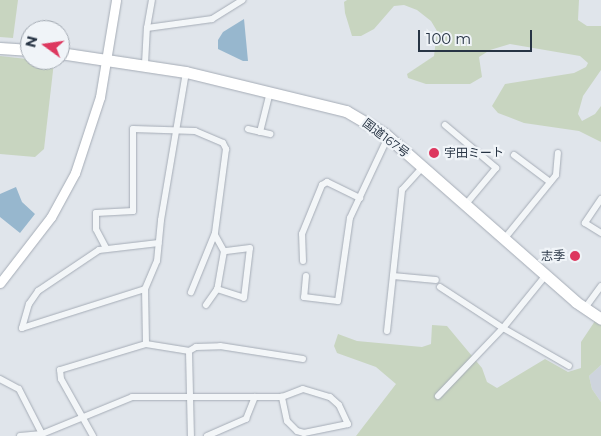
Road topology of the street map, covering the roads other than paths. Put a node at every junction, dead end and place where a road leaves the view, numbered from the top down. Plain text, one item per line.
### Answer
1 (116, 0) edge
2 (152, 0) edge
3 (243, 0) edge
4 (147, 28) junction
5 (0, 48) edge
6 (20, 49) edge
7 (70, 55) edge
8 (107, 58) junction
9 (145, 64) junction
10 (186, 72) junction
11 (270, 91) junction
12 (445, 125) dead end
13 (248, 129) dead end
14 (177, 131) junction
15 (260, 132) junction
16 (270, 134) dead end
17 (388, 137) junction
18 (558, 153) dead end
19 (514, 155) dead end
20 (423, 167) junction
21 (550, 182) junction
22 (360, 198) junction
23 (601, 199) edge
24 (466, 204) junction
25 (601, 233) edge
26 (214, 235) junction
27 (505, 238) junction
28 (159, 243) junction
29 (106, 248) junction
30 (224, 251) junction
31 (303, 262) dead end
32 (546, 275) junction
33 (306, 276) dead end
34 (393, 276) junction
35 (436, 280) dead end
36 (0, 283) edge
37 (601, 286) edge
38 (440, 287) dead end
39 (144, 289) junction
40 (217, 289) junction
41 (191, 292) dead end
42 (206, 305) dead end
43 (585, 308) junction
44 (601, 319) edge
45 (503, 328) junction
46 (387, 331) dead end
47 (146, 344) junction
48 (189, 350) junction
49 (303, 359) dead end
50 (569, 366) dead end
51 (0, 379) edge
52 (438, 396) dead end
53 (255, 397) junction
54 (282, 397) junction
55 (190, 398) junction
56 (82, 416) junction
57 (42, 434) junction
58 (20, 436) edge
59 (93, 436) edge
60 (191, 436) edge
61 (207, 436) edge

1 - 8 street
2 - 4 street
3 - 4 street
4 - 9 street
5 - 6 highway
7 - 8 highway, 国道167号
8 - 9 highway, 国道167号
8 - 36 street
9 - 10 highway, 国道167号
10 - 11 highway, 国道167号
10 - 14 street
11 - 15 street
11 - 17 highway, 国道167号
12 - 24 street
13 - 15 street
14 - 26 street
14 - 28 street
14 - 29 street
15 - 16 street
17 - 20 highway, 国道167号
17 - 22 street
18 - 21 street
19 - 21 street
20 - 24 highway, 国道167号
20 - 34 street
21 - 27 street
22 - 31 street
22 - 33 street
23 - 25 street
24 - 27 highway, 国道167号
26 - 30 street
26 - 41 street
27 - 32 highway, 国道167号
28 - 29 street
28 - 39 street
29 - 39 street
30 - 40 street
30 - 40 street
32 - 43 highway, 国道167号
32 - 45 street
34 - 35 street
34 - 46 street
37 - 43 street
38 - 45 street
39 - 47 street
40 - 42 street
43 - 44 highway, 国道167号
45 - 50 street
45 - 52 street
47 - 48 street
47 - 56 street
48 - 49 street
48 - 55 street
51 - 57 street
53 - 54 street
53 - 55 street
53 - 61 street
54 - 54 street
55 - 56 street
55 - 60 street
56 - 57 street
56 - 59 street
57 - 58 street

